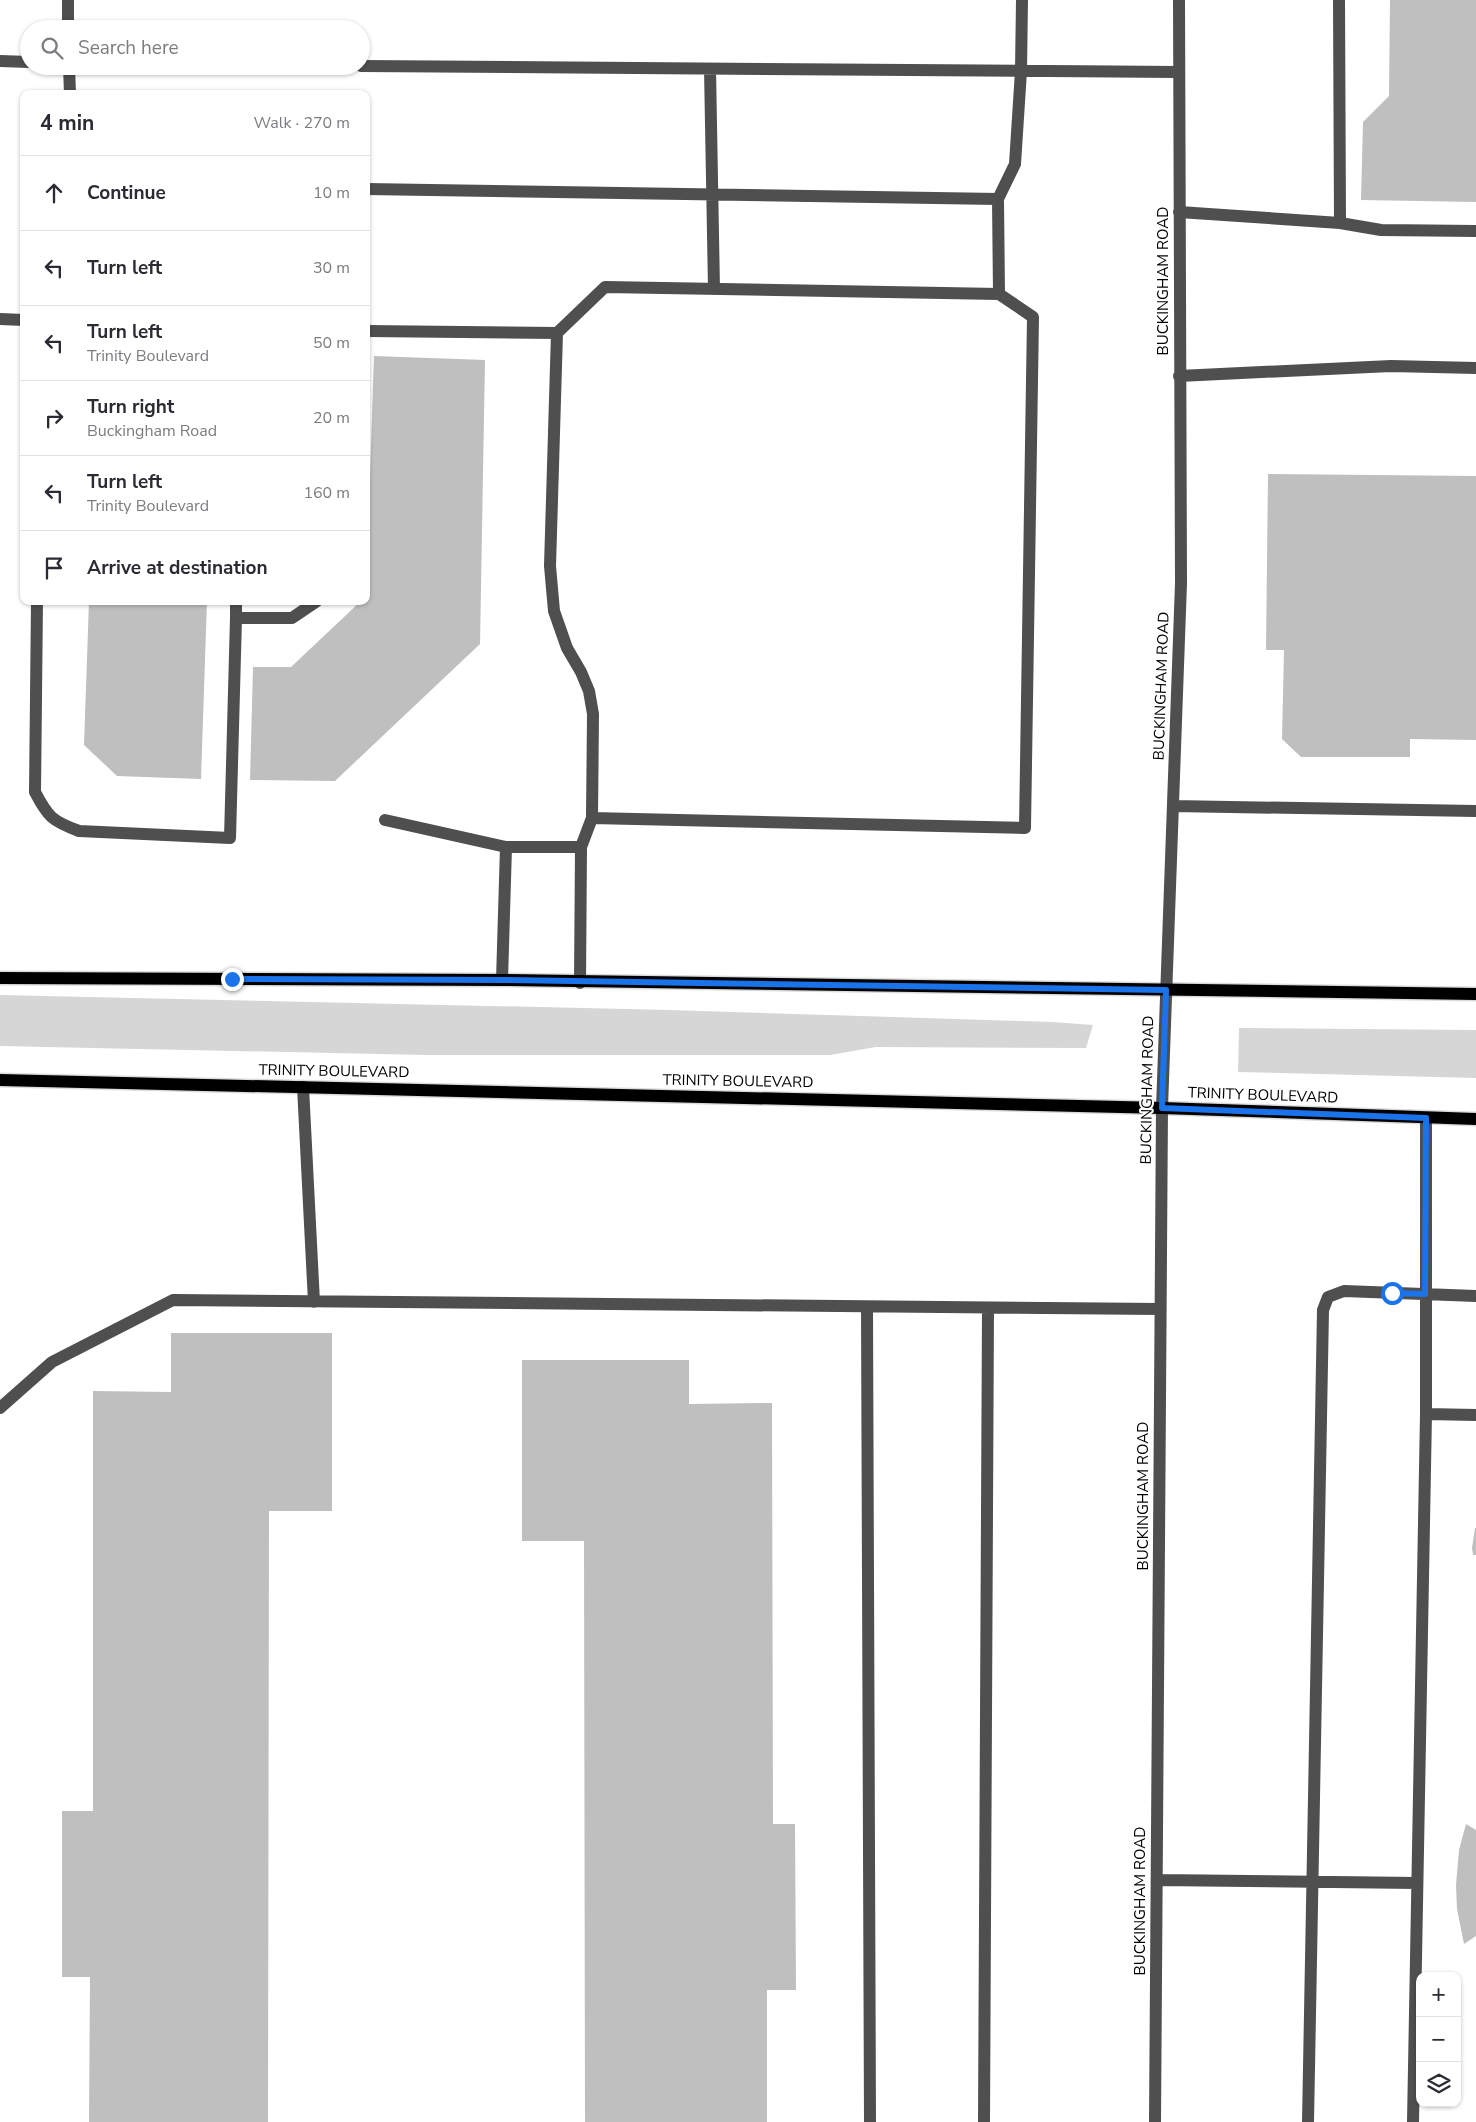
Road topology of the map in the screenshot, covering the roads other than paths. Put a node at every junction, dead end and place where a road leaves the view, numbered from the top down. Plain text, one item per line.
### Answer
1 (68, 0) edge
2 (1022, 0) edge
3 (1179, 0) edge
4 (1339, 0) edge
5 (68, 20) edge
6 (0, 61) edge
7 (20, 62) edge
8 (370, 66) edge
9 (710, 69) junction
10 (1021, 71) junction
11 (1178, 72) junction
12 (69, 75) edge
13 (70, 90) edge
14 (370, 189) edge
15 (712, 196) junction
16 (998, 199) junction
17 (1179, 212) junction
18 (1340, 223) junction
19 (1476, 231) edge
20 (714, 289) junction
21 (999, 294) junction
22 (0, 319) edge
23 (20, 320) edge
24 (370, 332) edge
25 (557, 333) junction
26 (1476, 368) edge
27 (1180, 376) junction
28 (37, 605) edge
29 (236, 605) edge
30 (311, 605) edge
31 (236, 618) junction
32 (1173, 806) junction
33 (1476, 811) edge
34 (592, 818) junction
35 (385, 820) dead end
36 (506, 847) junction
37 (581, 847) junction
38 (0, 978) edge
39 (502, 980) junction
40 (580, 982) junction
41 (1166, 990) junction
42 (1476, 994) edge
43 (0, 1080) edge
44 (303, 1087) junction
45 (1162, 1108) junction
46 (1426, 1118) junction
47 (1476, 1119) edge
48 (1425, 1294) junction
49 (1476, 1296) edge
50 (314, 1302) junction
51 (866, 1307) junction
52 (988, 1308) junction
53 (1160, 1309) junction
54 (0, 1408) edge
55 (1426, 1414) junction
56 (1476, 1415) edge
57 (1157, 1880) junction
58 (1312, 1881) junction
59 (1418, 1883) junction
60 (870, 2122) edge
61 (984, 2122) edge
62 (1155, 2122) edge
63 (1308, 2122) edge
64 (1413, 2122) edge

1 - 5 street
2 - 10 street
3 - 11 street, BUCKINGHAM ROAD
4 - 18 street
6 - 7 street
8 - 9 street
9 - 10 street
9 - 15 street
10 - 11 street
10 - 16 street
11 - 17 street, BUCKINGHAM ROAD
12 - 13 street
14 - 15 street
15 - 16 street
15 - 20 street
16 - 21 street
17 - 18 street
17 - 27 street, BUCKINGHAM ROAD
18 - 19 street
20 - 21 street
20 - 25 street
21 - 34 street
22 - 23 street
24 - 25 street
25 - 34 street
26 - 27 street
27 - 32 street, BUCKINGHAM ROAD
28 - 31 street
29 - 31 street
30 - 31 street
32 - 33 street
32 - 41 street, BUCKINGHAM ROAD
34 - 37 street
35 - 36 street
36 - 37 street
36 - 39 street
37 - 40 street
38 - 39 main road
39 - 40 main road
40 - 41 main road
41 - 42 main road
41 - 45 street, BUCKINGHAM ROAD
43 - 44 main road, TRINITY BOULEVARD
44 - 45 main road, TRINITY BOULEVARD
44 - 50 street
45 - 46 main road, TRINITY BOULEVARD
45 - 53 street, BUCKINGHAM ROAD
46 - 47 main road, TRINITY BOULEVARD
46 - 48 street
48 - 49 street
48 - 55 street
48 - 58 street
50 - 51 street
50 - 54 street
51 - 52 street
51 - 60 street
52 - 53 street
52 - 61 street
53 - 57 street, BUCKINGHAM ROAD
55 - 56 street
55 - 59 street
57 - 58 street
57 - 62 street, BUCKINGHAM ROAD
58 - 59 street
58 - 63 street
59 - 64 street

